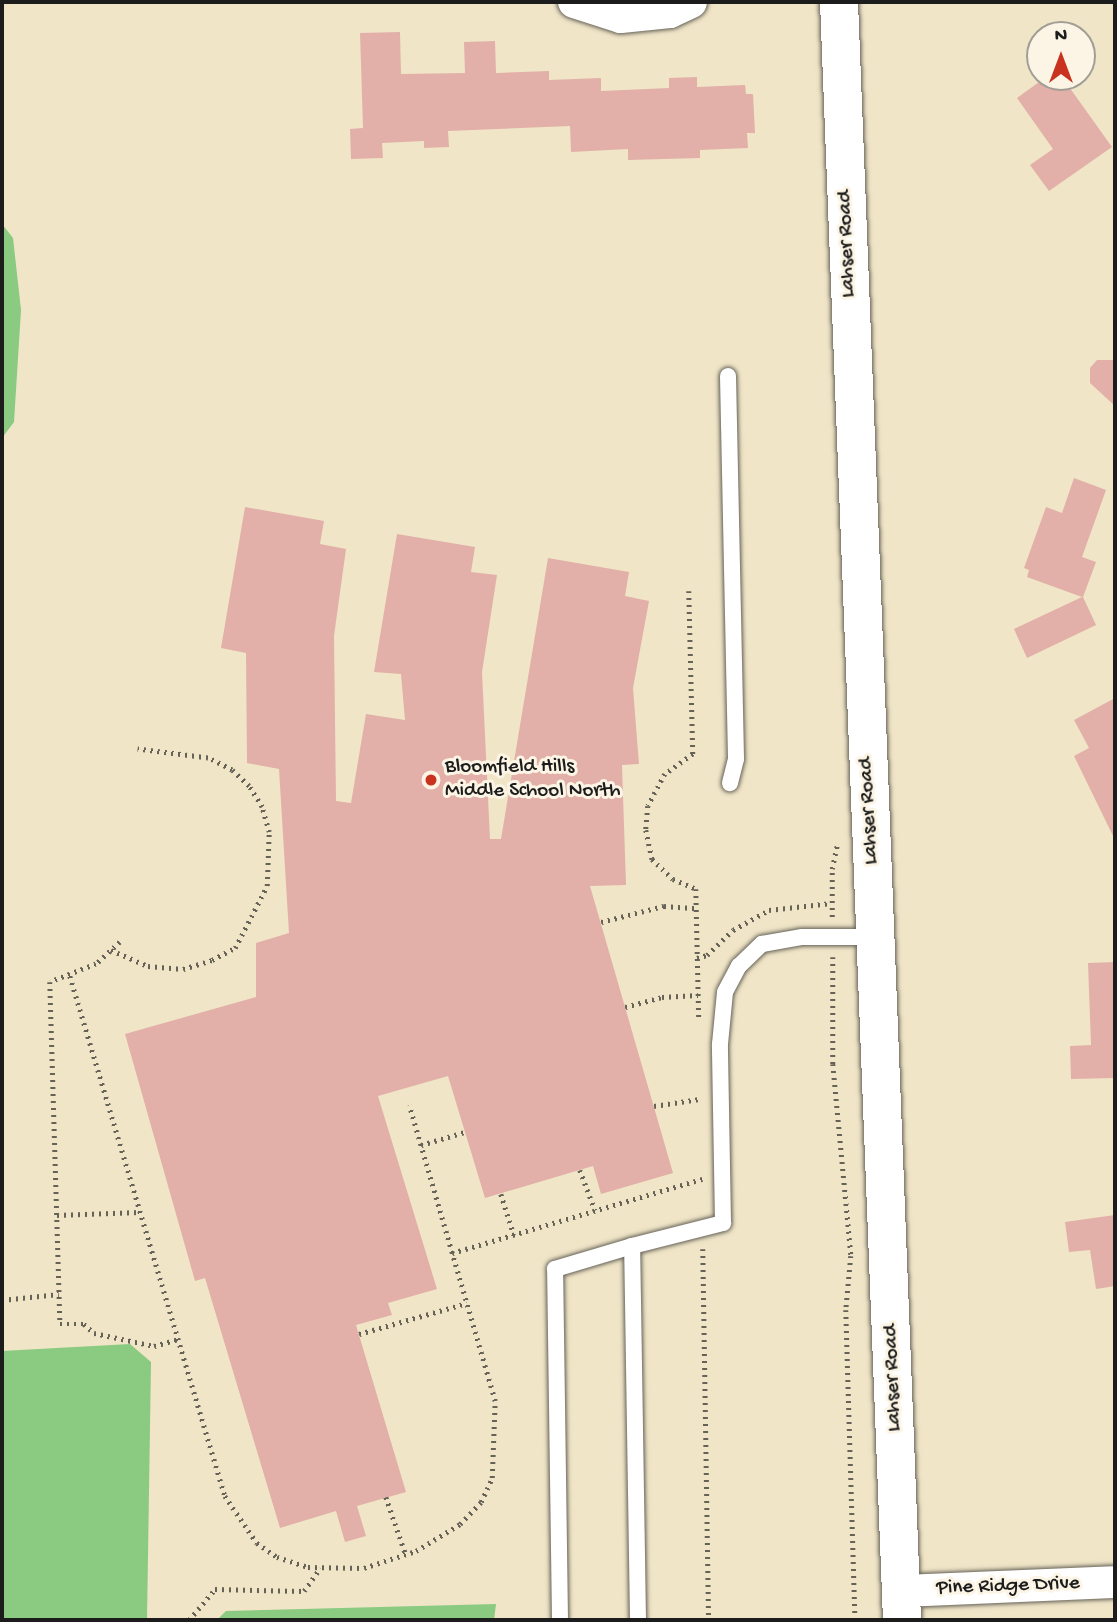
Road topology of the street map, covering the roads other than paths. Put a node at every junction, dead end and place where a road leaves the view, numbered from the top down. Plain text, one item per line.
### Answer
1 (574, 2) edge
2 (691, 2) edge
3 (839, 2) edge
4 (728, 376) dead end
5 (730, 783) dead end
6 (876, 937) junction
7 (632, 1246) junction
8 (1115, 1583) edge
9 (901, 1606) edge
10 (560, 1620) edge
11 (638, 1620) edge

1 - 2 street
3 - 6 street, Lahser Road
4 - 5 lane
6 - 7 lane
6 - 9 street, Lahser Road
7 - 10 lane
7 - 11 lane
8 - 9 street, Pine Ridge Drive

